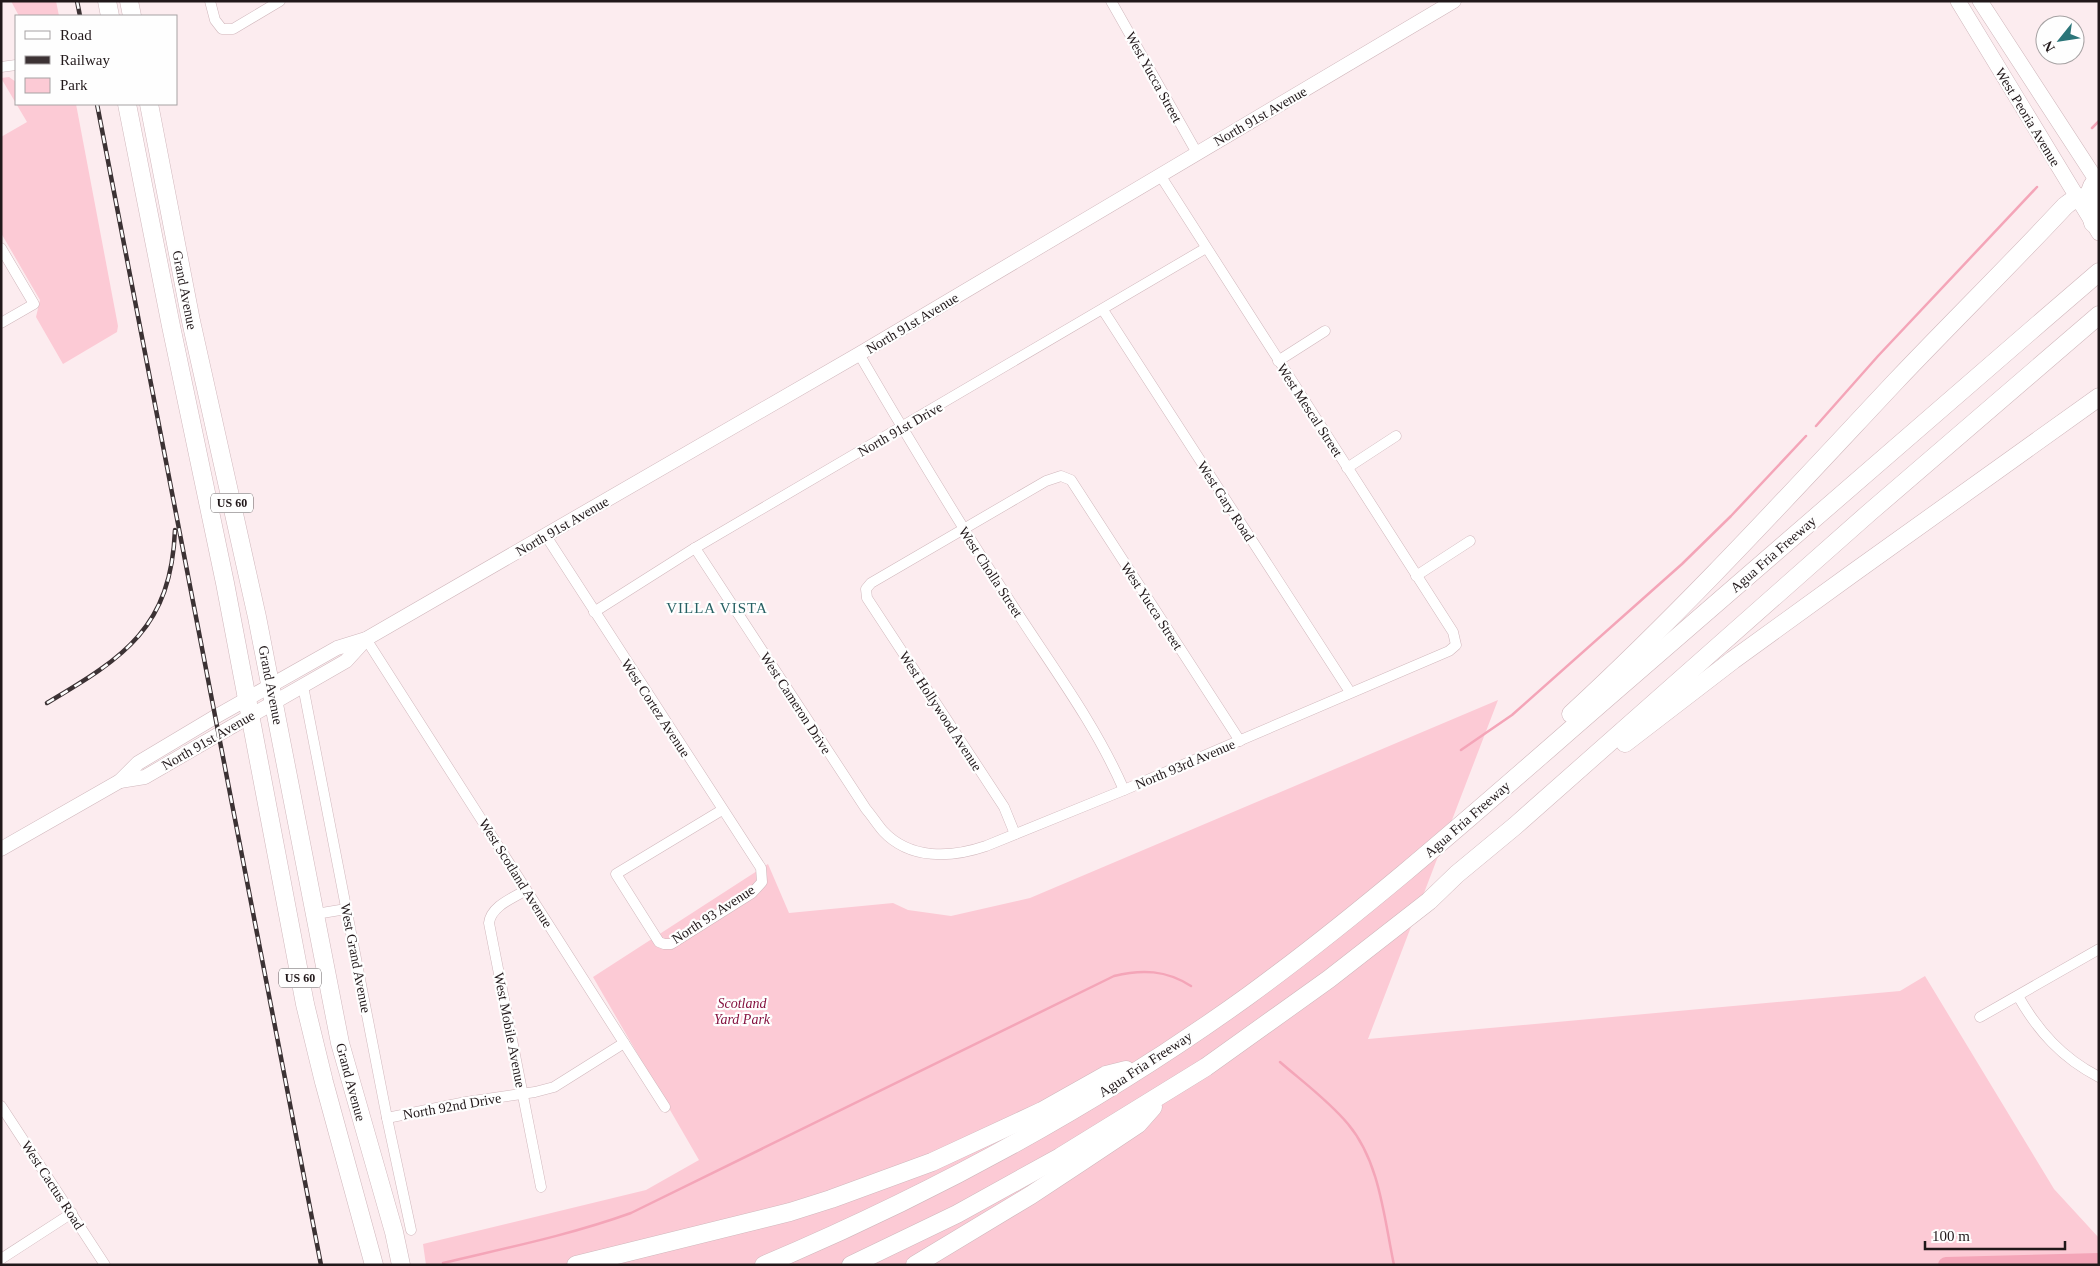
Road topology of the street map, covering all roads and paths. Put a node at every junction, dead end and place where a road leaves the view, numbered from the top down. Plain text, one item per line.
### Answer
1 (107, 1) edge
2 (129, 1) edge
3 (210, 1) edge
4 (280, 1) edge
5 (1111, 1) edge
6 (1454, 1) edge
7 (1958, 1) edge
8 (1980, 1) edge
9 (110, 15) edge
10 (132, 15) edge
11 (1978, 34) junction
12 (15, 65) edge
13 (1, 67) edge
14 (2038, 90) junction
15 (127, 105) edge
16 (149, 105) edge
17 (158, 150) junction
18 (1196, 153) junction
19 (136, 155) junction
20 (1160, 175) junction
21 (2093, 189) edge
22 (2096, 228) edge
23 (1, 248) edge
24 (1206, 248) junction
25 (2098, 272) edge
26 (1103, 310) junction
27 (2099, 314) edge
28 (191, 321) junction
29 (1, 323) edge
30 (171, 326) junction
31 (1325, 331) dead end
32 (859, 354) junction
33 (1278, 361) junction
34 (2099, 397) edge
35 (903, 428) junction
36 (1396, 436) dead end
37 (1347, 468) junction
38 (964, 530) junction
39 (546, 536) junction
40 (1470, 541) dead end
41 (695, 548) junction
42 (1416, 576) junction
43 (594, 612) junction
44 (366, 639) junction
45 (1456, 645) joint
46 (303, 686) junction
47 (1350, 692) junction
48 (272, 694) junction
49 (248, 708) junction
50 (1240, 741) junction
51 (1124, 790) junction
52 (722, 810) junction
53 (1015, 834) junction
54 (908, 848) joint
55 (1, 849) edge
56 (1405, 872) junction
57 (762, 882) joint
58 (526, 890) junction
59 (1429, 901) junction
60 (346, 909) junction
61 (316, 914) junction
62 (2099, 949) edge
63 (2018, 996) junction
64 (1980, 1017) dead end
65 (624, 1043) junction
66 (1148, 1064) junction
67 (2099, 1077) edge
68 (1166, 1091) junction
69 (523, 1094) junction
70 (1, 1106) edge
71 (665, 1107) dead end
72 (387, 1118) junction
73 (541, 1187) dead end
74 (72, 1214) junction
75 (411, 1230) dead end
76 (1, 1259) edge
77 (105, 1265) edge
78 (374, 1265) edge
79 (400, 1265) edge
80 (576, 1265) edge
81 (764, 1265) edge
82 (851, 1265) edge
83 (915, 1265) edge

1 - 9 highway
2 - 10 highway
3 - 4 street
5 - 18 street, West Yucca Street
6 - 18 main road, North 91st Avenue
7 - 11 main road, West Peoria Avenue
8 - 14 main road, West Peoria Avenue
11 - 14 main road
11 - 21 main road, West Peoria Avenue
12 - 13 street
14 - 21 main road, West Peoria Avenue
15 - 19 highway, Grand Avenue / US 60
16 - 17 highway, Grand Avenue / US 60
17 - 19 highway
17 - 28 highway, Grand Avenue / US 60
18 - 20 main road, North 91st Avenue
19 - 30 highway, Grand Avenue / US 60
20 - 24 street, West Mescal Street
20 - 32 main road, North 91st Avenue
21 - 22 highway
21 - 56 highway
23 - 29 street
24 - 26 street, North 91st Drive
24 - 33 street, West Mescal Street
25 - 56 highway, Agua Fria Freeway
26 - 35 street, North 91st Drive
26 - 47 street, West Gary Road
27 - 59 highway
28 - 30 highway
28 - 48 highway, Grand Avenue / US 60
30 - 49 highway, Grand Avenue / US 60
31 - 33 street
32 - 35 street, West Cholla Street
32 - 39 main road, North 91st Avenue
33 - 37 street, West Mescal Street
34 - 59 highway
35 - 38 street, West Cholla Street
35 - 41 street, North 91st Drive
36 - 37 street
37 - 42 street, West Mescal Street
38 - 50 street, West Yucca Street
38 - 51 street, West Cholla Street
38 - 53 street, West Hollywood Avenue
39 - 43 street, West Cortez Avenue
39 - 44 main road, North 91st Avenue
40 - 42 street
41 - 43 street, North 91st Drive
41 - 54 street, West Cameron Drive
42 - 45 street, West Mescal Street
43 - 52 street, West Cortez Avenue
44 - 46 main road, North 91st Avenue
44 - 48 main road, North 91st Avenue
44 - 58 street, West Scotland Avenue
45 - 47 street, North 93rd Avenue
46 - 48 main road, North 91st Avenue
46 - 60 street, West Grand Avenue
47 - 50 street, North 93rd Avenue
48 - 49 main road, North 91st Avenue
48 - 61 highway, Grand Avenue / US 60
49 - 55 main road, North 91st Avenue
49 - 78 highway, Grand Avenue / US 60
50 - 51 street, North 93rd Avenue
51 - 53 street, North 93rd Avenue
52 - 57 street, West Cortez Avenue
52 - 57 street, North 93 Avenue
53 - 54 street, North 93rd Avenue
56 - 66 highway, Agua Fria Freeway
58 - 65 street, West Scotland Avenue
58 - 69 street, West Mobile Avenue
59 - 68 highway
60 - 61 street
60 - 72 street, West Grand Avenue
61 - 79 highway, Grand Avenue / US 60
62 - 63 street
63 - 64 street
63 - 67 street
65 - 69 street, North 92nd Drive
65 - 71 street, West Scotland Avenue
66 - 80 highway
66 - 81 highway, Agua Fria Freeway
68 - 82 highway
68 - 83 highway
69 - 72 street, North 92nd Drive
69 - 73 street, West Mobile Avenue
70 - 74 street, West Cactus Road
72 - 75 street, West Grand Avenue
74 - 76 street
74 - 77 street, West Cactus Road

